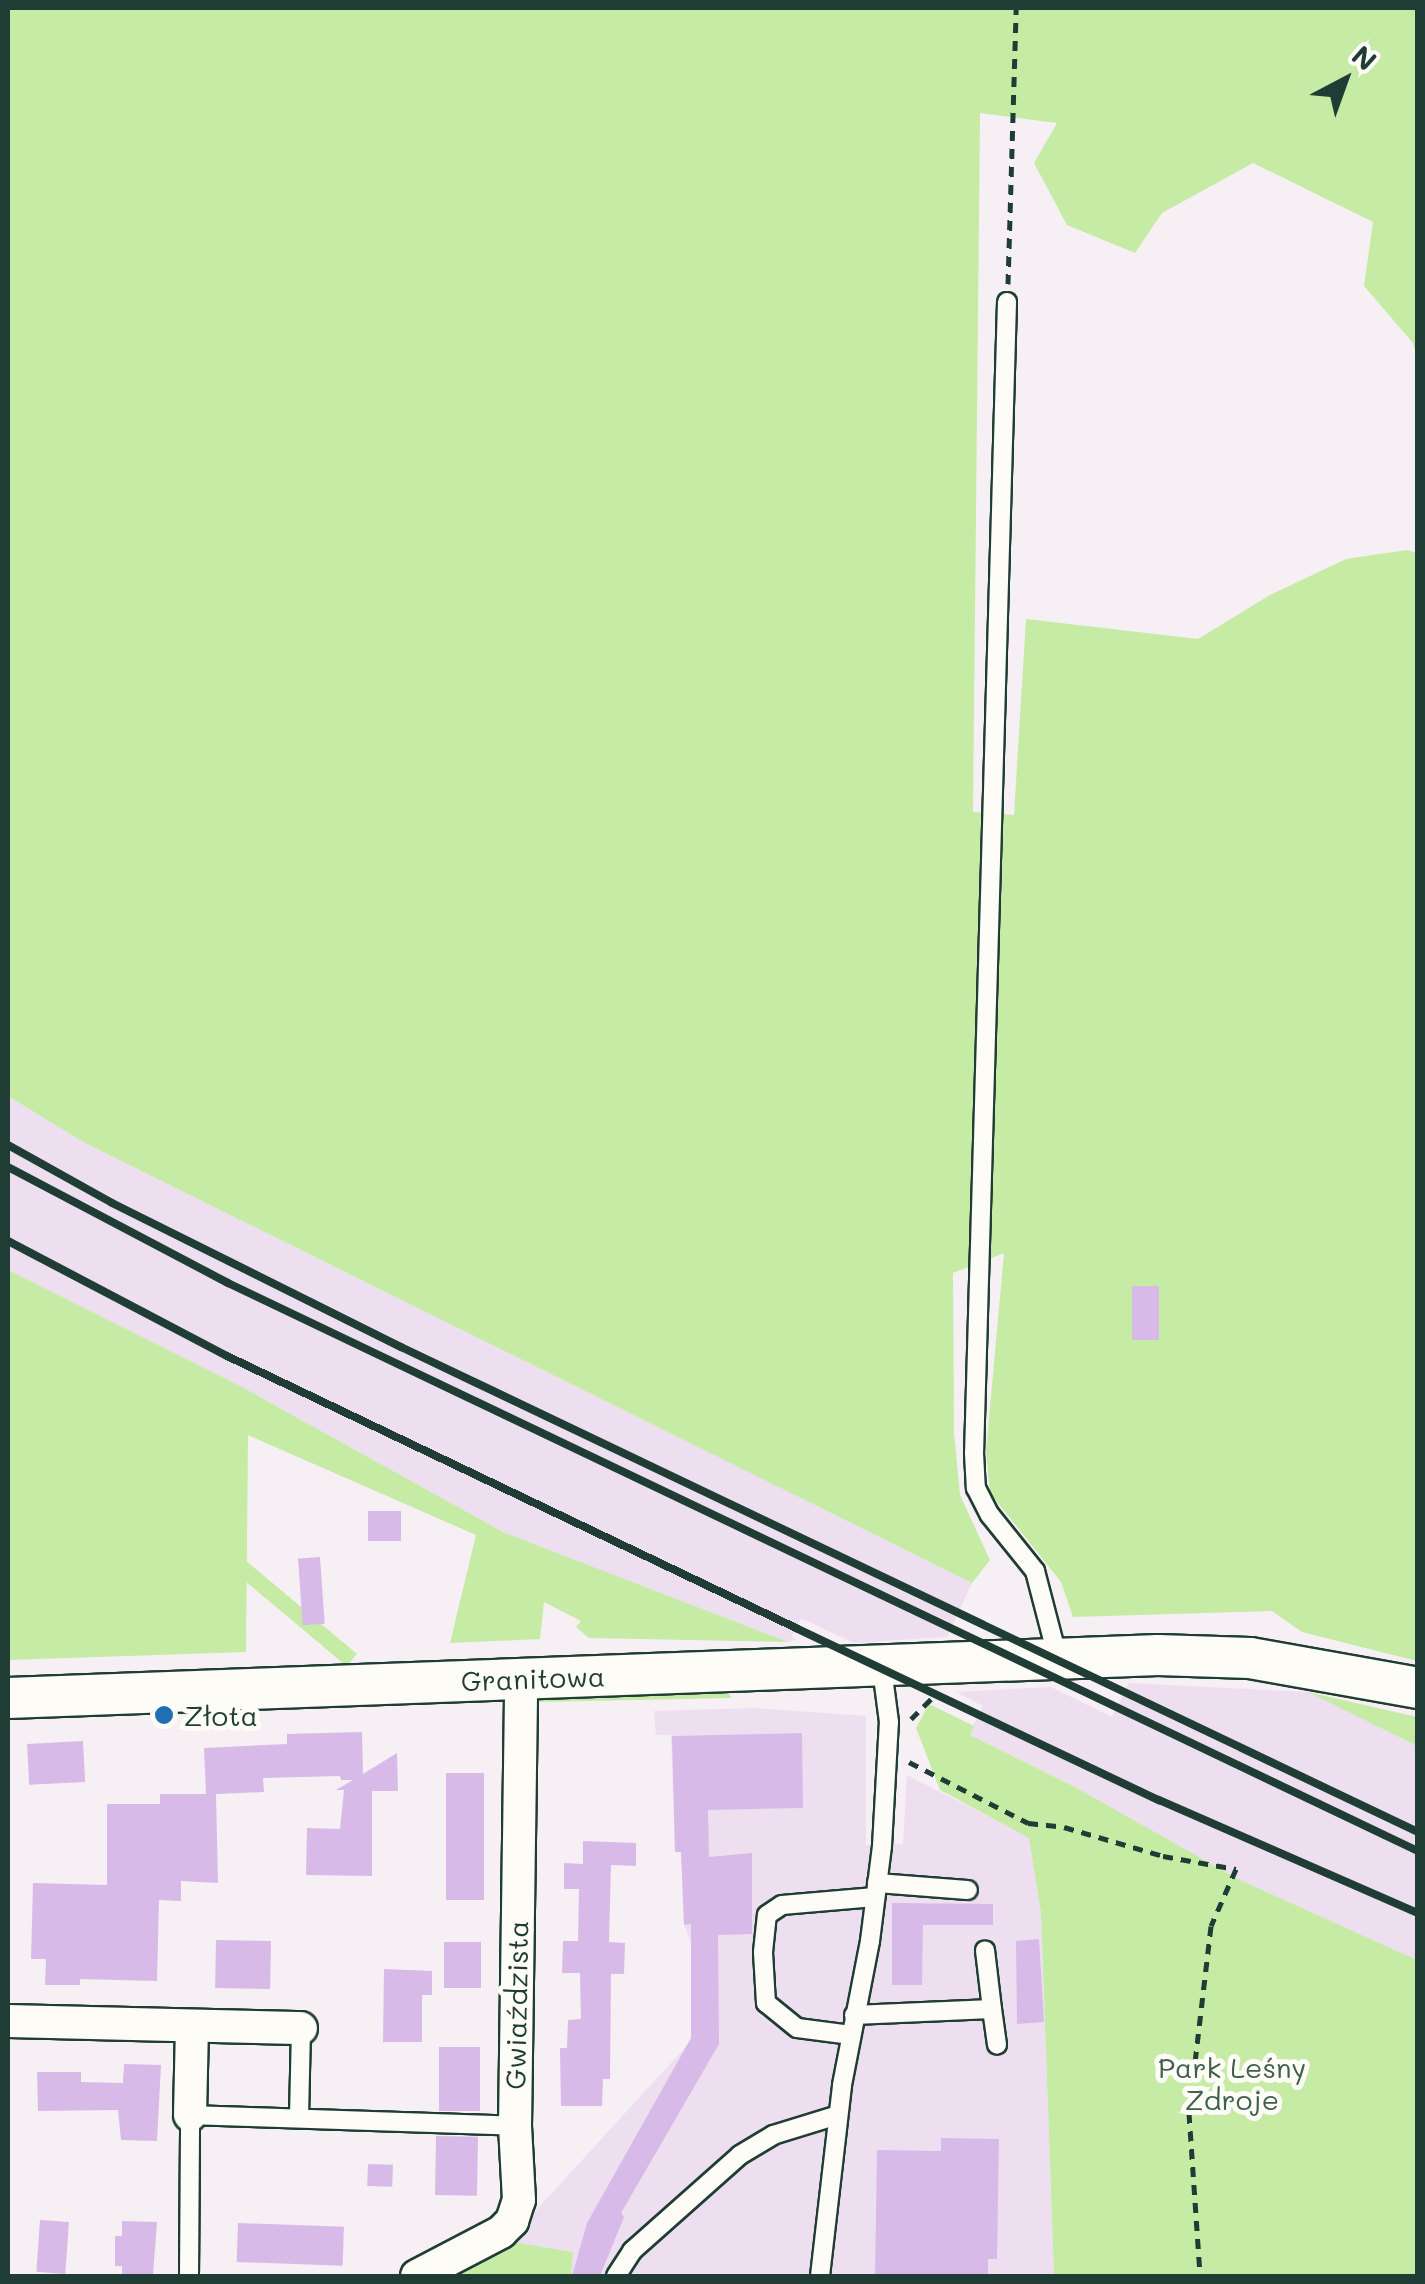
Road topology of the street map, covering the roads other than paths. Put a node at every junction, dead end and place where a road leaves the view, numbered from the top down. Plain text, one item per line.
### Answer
1 (1008, 302) road end
2 (1058, 1659) junction
3 (882, 1668) junction
4 (521, 1677) junction
5 (1418, 1688) edge
6 (8, 1698) edge
7 (876, 1890) junction
8 (968, 1890) dead end
9 (986, 1950) dead end
10 (992, 2008) junction
11 (854, 2015) junction
12 (8, 2021) edge
13 (192, 2026) junction
14 (301, 2028) joint
15 (850, 2035) junction
16 (997, 2045) dead end
17 (838, 2114) junction
18 (190, 2115) junction
19 (299, 2117) junction
20 (515, 2126) junction
21 (189, 2276) edge
22 (417, 2276) edge
23 (616, 2276) edge
24 (820, 2276) edge

1 - 2 lane
2 - 3 street, Granitowa
2 - 5 street, Granitowa
3 - 4 street, Granitowa
3 - 7 lane
4 - 6 street, Granitowa
4 - 20 street, Gwiaździsta
7 - 8 lane
7 - 11 lane
7 - 15 lane
9 - 10 lane
10 - 11 lane
10 - 16 lane
11 - 15 lane
12 - 13 street
13 - 14 street
13 - 18 street
14 - 19 lane
15 - 17 lane
17 - 23 lane
17 - 24 lane
18 - 19 lane
18 - 21 lane
19 - 20 lane
20 - 22 street, Gwiaździsta

